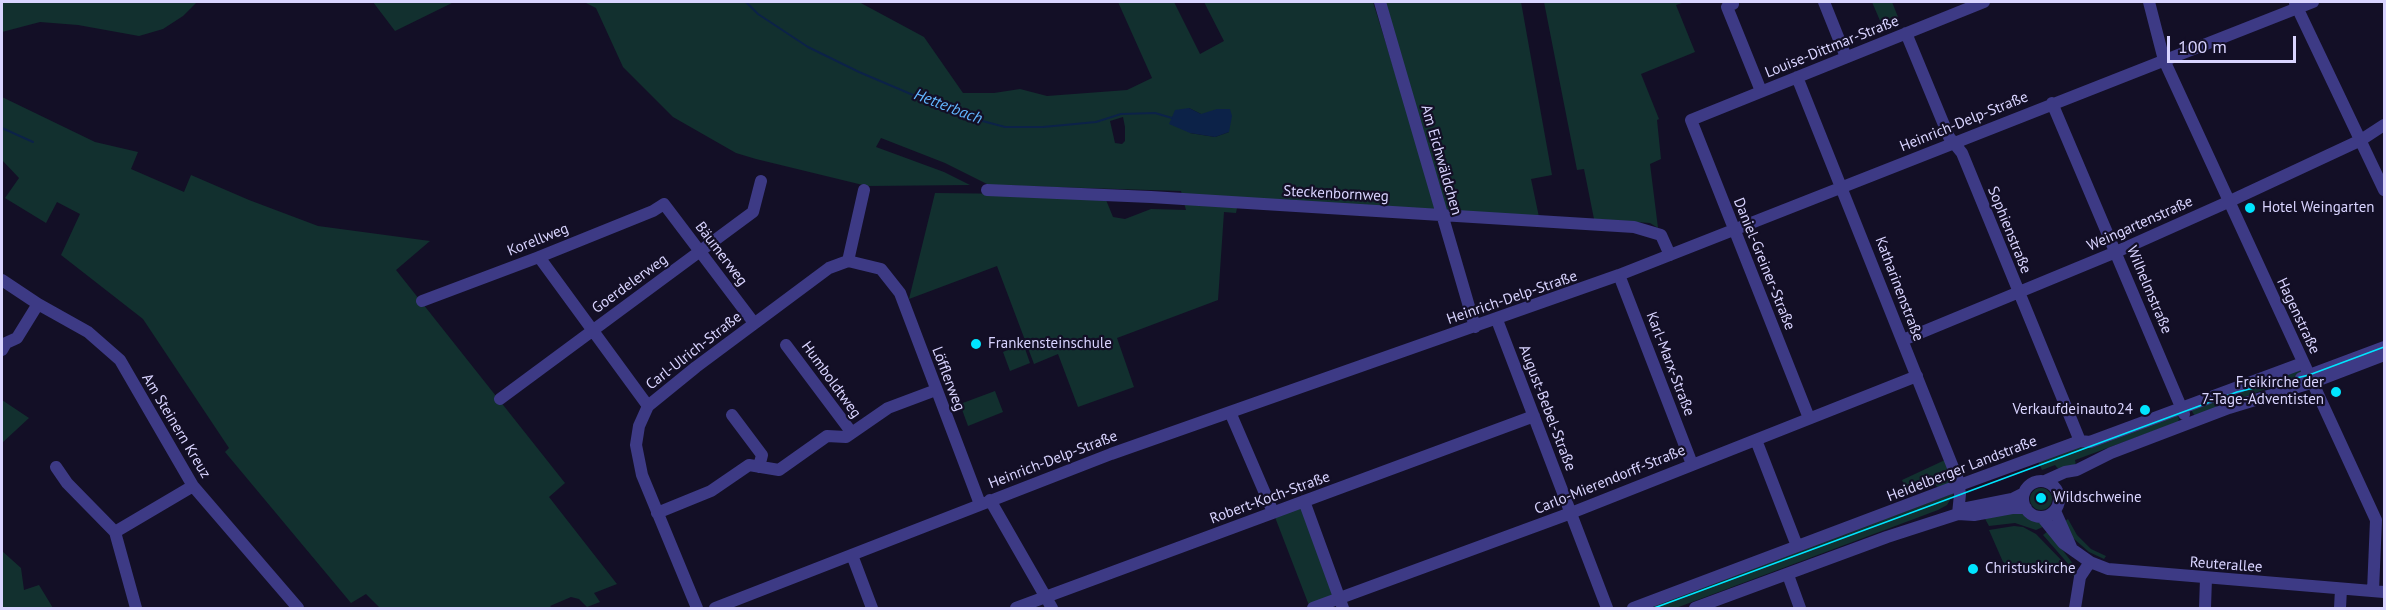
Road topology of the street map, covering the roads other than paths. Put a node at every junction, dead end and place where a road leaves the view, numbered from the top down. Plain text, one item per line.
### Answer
1 (1380, 2) edge
2 (1824, 2) edge
3 (1948, 2) edge
4 (1984, 2) edge
5 (2149, 2) edge
6 (2313, 2) edge
7 (1732, 4) dead end
8 (2297, 5) edge
9 (1953, 14) junction
10 (1906, 33) junction
11 (1846, 57) junction
12 (2164, 60) junction
13 (1797, 77) junction
14 (1761, 91) junction
15 (2052, 103) junction
16 (1691, 120) joint
17 (2385, 125) edge
18 (2361, 140) junction
19 (1952, 143) junction
20 (761, 181) dead end
21 (1842, 187) junction
22 (864, 190) dead end
23 (987, 190) dead end
24 (2385, 190) edge
25 (2228, 202) junction
26 (664, 204) joint
27 (1442, 215) junction
28 (1734, 229) junction
29 (700, 251) junction
30 (2116, 252) junction
31 (1670, 255) junction
32 (539, 257) junction
33 (849, 261) junction
34 (1619, 275) junction
35 (2, 280) edge
36 (2019, 292) junction
37 (422, 302) dead end
38 (38, 304) junction
39 (1497, 320) junction
40 (754, 323) junction
41 (1475, 327) junction
42 (593, 330) junction
43 (1903, 340) junction
44 (786, 345) dead end
45 (2385, 347) edge
46 (2, 350) edge
47 (2385, 355) edge
48 (2309, 373) junction
49 (1917, 376) junction
50 (936, 390) junction
51 (500, 399) dead end
52 (648, 406) junction
53 (2182, 408) junction
54 (1230, 412) junction
55 (732, 415) dead end
56 (1534, 416) junction
57 (1809, 418) junction
58 (2188, 424) junction
59 (852, 433) junction
60 (1756, 440) junction
61 (2080, 441) junction
62 (1692, 464) junction
63 (56, 467) dead end
64 (759, 467) junction
65 (2078, 470) junction
66 (2045, 481) junction
67 (193, 486) junction
68 (1959, 486) junction
69 (2058, 492) junction
70 (2024, 493) junction
71 (1304, 501) junction
72 (985, 502) junction
73 (2026, 508) junction
74 (2055, 511) junction
75 (1273, 512) junction
76 (657, 513) junction
77 (1571, 513) junction
78 (1958, 514) junction
79 (2380, 514) edge
80 (2042, 517) junction
81 (115, 532) junction
82 (1797, 546) junction
83 (2072, 548) junction
84 (852, 555) junction
85 (2090, 562) junction
86 (1788, 574) junction
87 (2206, 578) junction
88 (2341, 588) junction
89 (2379, 591) edge
90 (1048, 603) edge
91 (1341, 604) edge
92 (136, 609) edge
93 (298, 609) edge
94 (697, 609) edge
95 (715, 609) edge
96 (872, 609) edge
97 (1016, 609) edge
98 (1313, 609) edge
99 (1607, 609) edge
100 (1633, 609) edge
101 (1695, 609) edge
102 (1800, 609) edge
103 (2075, 609) edge
104 (2205, 609) edge
105 (2340, 609) edge

1 - 27 street, Am Eichwäldchen
2 - 11 street
3 - 9 street
4 - 9 street, Louise-Dittmar-Straße
5 - 12 street, Hagenstraße
6 - 8 street, Heinrich-Delp-Straße
7 - 14 street
8 - 12 street, Heinrich-Delp-Straße
8 - 18 street
9 - 10 street, Louise-Dittmar-Straße
10 - 11 street, Louise-Dittmar-Straße
10 - 19 street, Sophienstraße
11 - 13 street, Louise-Dittmar-Straße
12 - 15 street, Heinrich-Delp-Straße
12 - 25 street, Hagenstraße
13 - 14 street, Louise-Dittmar-Straße
13 - 21 street, Katharinenstraße
14 - 16 street, Louise-Dittmar-Straße
15 - 19 street, Heinrich-Delp-Straße
15 - 30 street, Wilhelmstraße
16 - 28 street, Daniel-Greiner-Straße
17 - 18 street, Weingartenstraße
18 - 24 street
18 - 25 street, Weingartenstraße
19 - 21 street, Heinrich-Delp-Straße
19 - 36 street, Sophienstraße
20 - 29 street, Goerdelerweg
21 - 28 street, Heinrich-Delp-Straße
21 - 43 street, Katharinenstraße
22 - 33 street
23 - 27 street, Steckenbornweg
25 - 30 street, Weingartenstraße
25 - 48 street, Hagenstraße
26 - 29 street, Bäumerweg
26 - 32 street, Korellweg
27 - 31 street, Steckenbornweg
27 - 41 street, Am Eichwäldchen
28 - 31 street, Heinrich-Delp-Straße
28 - 57 street, Daniel-Greiner-Straße
29 - 40 street, Bäumerweg
29 - 42 street, Goerdelerweg
30 - 36 street, Weingartenstraße
30 - 53 street, Wilhelmstraße
31 - 34 street, Heinrich-Delp-Straße
32 - 37 street, Korellweg
32 - 42 street
33 - 40 street, Carl-Ulrich-Straße
33 - 50 street, Löfflerweg
34 - 39 street, Heinrich-Delp-Straße
34 - 62 street, Karl-Marx-Straße
35 - 38 street, Am Steinern Kreuz
36 - 43 street, Weingartenstraße
36 - 61 street, Sophienstraße
38 - 46 street
38 - 67 street, Am Steinern Kreuz
39 - 41 street, Heinrich-Delp-Straße
39 - 56 street, August-Bebel-Straße
40 - 52 street, Carl-Ulrich-Straße
41 - 54 street, Heinrich-Delp-Straße
42 - 51 street, Goerdelerweg
42 - 52 street
43 - 49 street, Katharinenstraße
44 - 59 street, Humboldtweg
45 - 48 street, Heidelberger Landstraße
47 - 48 street, Heidelberger Landstraße
48 - 53 street, Heidelberger Landstraße
48 - 58 street, Heidelberger Landstraße
48 - 79 street, Hagenstraße
49 - 57 street, Carlo-Mierendorff-Straße
49 - 68 street, Katharinenstraße
50 - 59 street, Humboldtweg
50 - 72 street, Löfflerweg
52 - 76 street, Carl-Ulrich-Straße
53 - 58 street, Wilhelmstraße
53 - 61 street, Heidelberger Landstraße
54 - 72 street, Heinrich-Delp-Straße
54 - 75 street
55 - 64 street
56 - 71 street, Robert-Koch-Straße
56 - 77 street, August-Bebel-Straße
57 - 60 street, Carlo-Mierendorff-Straße
58 - 65 street, Heidelberger Landstraße
59 - 64 street, Humboldtweg
60 - 62 street, Carlo-Mierendorff-Straße
60 - 82 street
61 - 68 street, Heidelberger Landstraße
62 - 77 street, Carlo-Mierendorff-Straße
63 - 81 street
64 - 76 street, Humboldtweg
65 - 66 street, Heidelberger Landstraße
65 - 69 street, Heidelberger Landstraße
66 - 69 street
66 - 70 street
67 - 81 street
67 - 93 street, Am Steinern Kreuz
68 - 78 street, Katharinenstraße
68 - 82 street, Heidelberger Landstraße
69 - 74 street
70 - 73 street
70 - 78 street
71 - 75 street, Robert-Koch-Straße
71 - 91 street
72 - 84 street, Heinrich-Delp-Straße
72 - 90 street, Löfflerweg
73 - 78 street
73 - 80 street
74 - 80 street
74 - 83 street, Reuterallee
75 - 90 street, Robert-Koch-Straße
76 - 94 street, Carl-Ulrich-Straße
77 - 91 street, Carlo-Mierendorff-Straße
77 - 99 street, August-Bebel-Straße
78 - 86 street
79 - 89 street, Hagenstraße
80 - 83 street, Reuterallee
81 - 92 street
82 - 100 street, Heidelberger Landstraße
83 - 85 street, Reuterallee
84 - 95 street, Heinrich-Delp-Straße
84 - 96 street
85 - 87 street, Reuterallee
85 - 103 street
86 - 101 street
86 - 102 street
87 - 88 street, Reuterallee
87 - 104 street
88 - 89 street, Reuterallee
88 - 105 street
90 - 97 street, Robert-Koch-Straße
91 - 98 street, Carlo-Mierendorff-Straße

